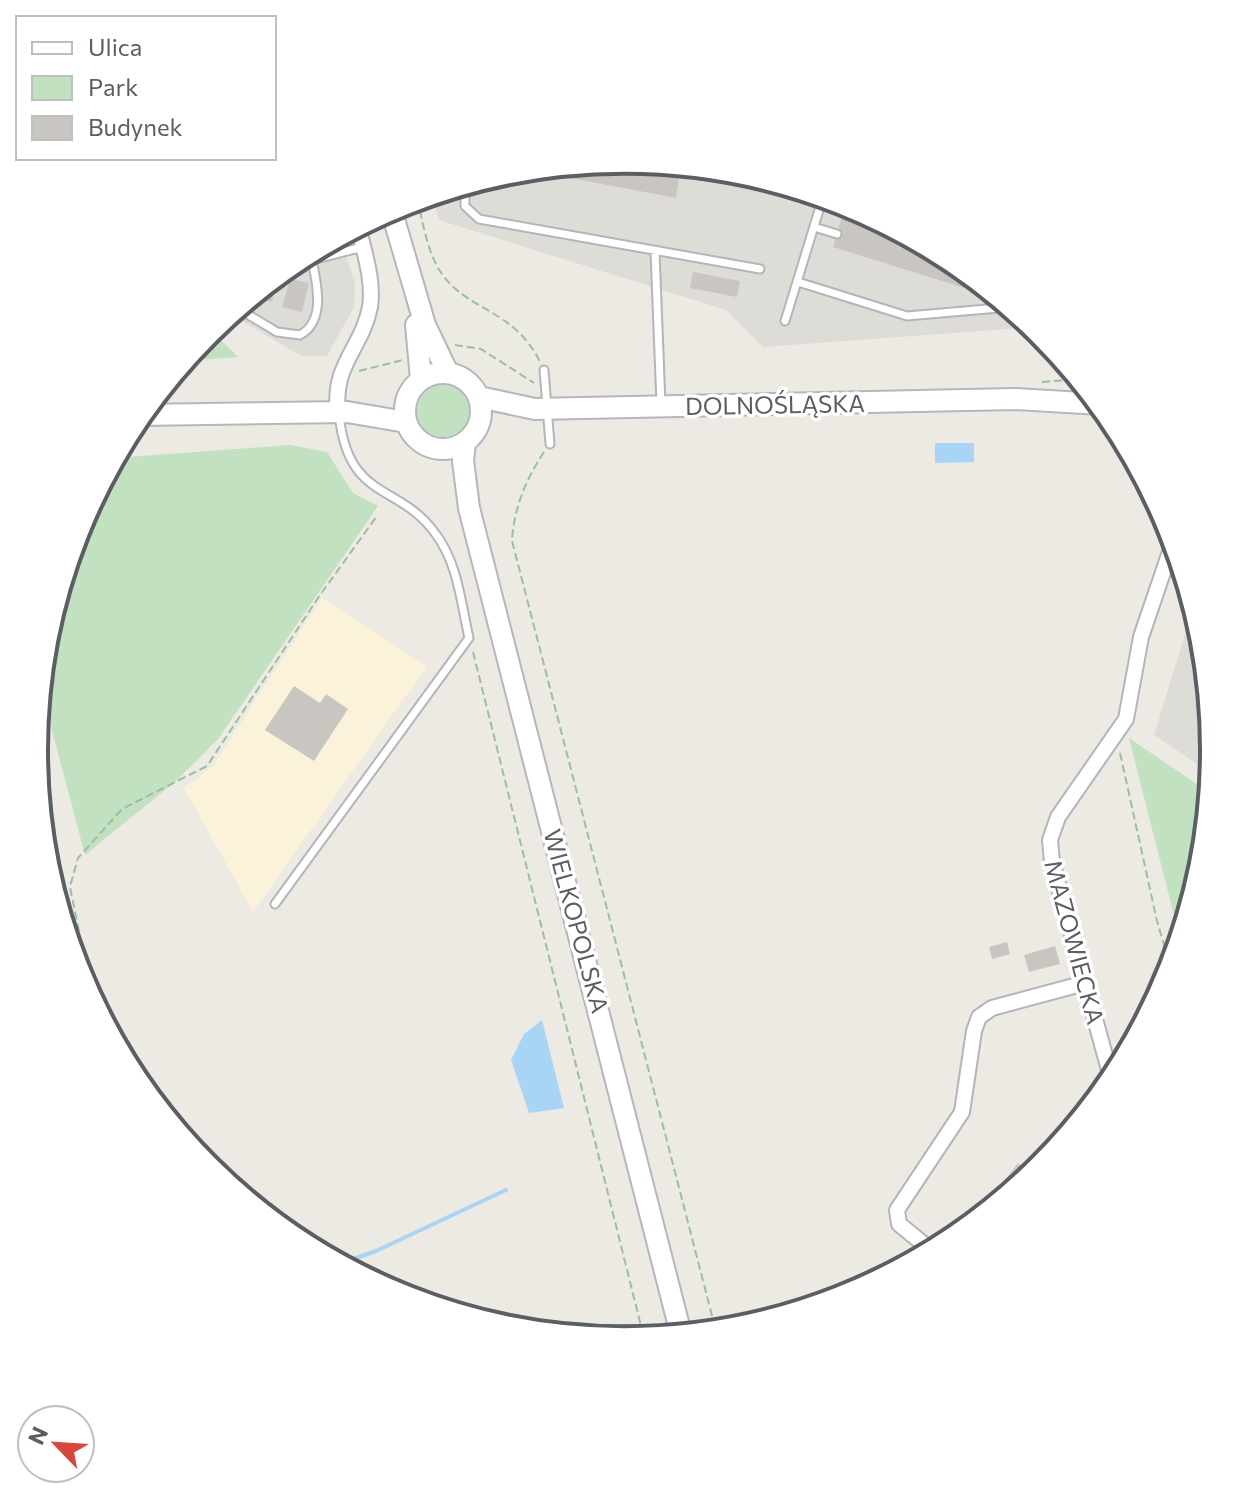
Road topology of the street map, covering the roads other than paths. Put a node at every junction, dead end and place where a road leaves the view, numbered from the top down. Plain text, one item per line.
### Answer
1 (465, 197) edge
2 (819, 209) edge
3 (394, 222) edge
4 (814, 227) junction
5 (837, 234) dead end
6 (361, 238) edge
7 (363, 247) junction
8 (335, 252) edge
9 (655, 252) junction
10 (311, 266) edge
11 (760, 269) dead end
12 (407, 270) junction
13 (798, 282) junction
14 (994, 308) edge
15 (248, 314) edge
16 (785, 321) dead end
17 (544, 370) road end
18 (448, 373) junction
19 (421, 379) junction
20 (1076, 392) edge
21 (408, 396) junction
22 (479, 397) junction
23 (1015, 399) junction
24 (1084, 403) edge
25 (661, 407) junction
26 (542, 409) junction
27 (342, 412) junction
28 (156, 415) edge
29 (406, 422) junction
30 (480, 422) junction
31 (465, 443) junction
32 (550, 444) road end
33 (437, 448) junction
34 (469, 508) junction
35 (1167, 560) edge
36 (275, 904) dead end
37 (1085, 983) junction
38 (1107, 1063) edge
39 (922, 1243) edge
40 (678, 1323) edge

1 - 9 lane
2 - 4 lane
3 - 12 main road
4 - 5 lane
4 - 13 lane
6 - 7 street
7 - 8 lane
7 - 27 street
9 - 11 lane
9 - 25 lane
10 - 15 lane
12 - 18 main road
12 - 19 main road
13 - 14 lane
13 - 16 lane
17 - 26 lane
18 - 19 main road
18 - 22 main road
19 - 21 main road
20 - 23 main road, DOLNOŚLĄSKA
21 - 27 main road
21 - 29 main road
22 - 26 main road, DOLNOŚLĄSKA
22 - 30 main road
23 - 24 main road, DOLNOŚLĄSKA
23 - 25 main road, DOLNOŚLĄSKA
25 - 26 main road, DOLNOŚLĄSKA
26 - 30 main road, DOLNOŚLĄSKA
26 - 32 lane
27 - 28 main road
27 - 29 main road
27 - 36 lane
29 - 33 main road
30 - 31 main road
31 - 33 main road
31 - 34 main road, WIELKOPOLSKA
33 - 34 main road, WIELKOPOLSKA
34 - 40 main road, WIELKOPOLSKA
35 - 37 street, MAZOWIECKA
37 - 38 street, MAZOWIECKA
37 - 39 street

